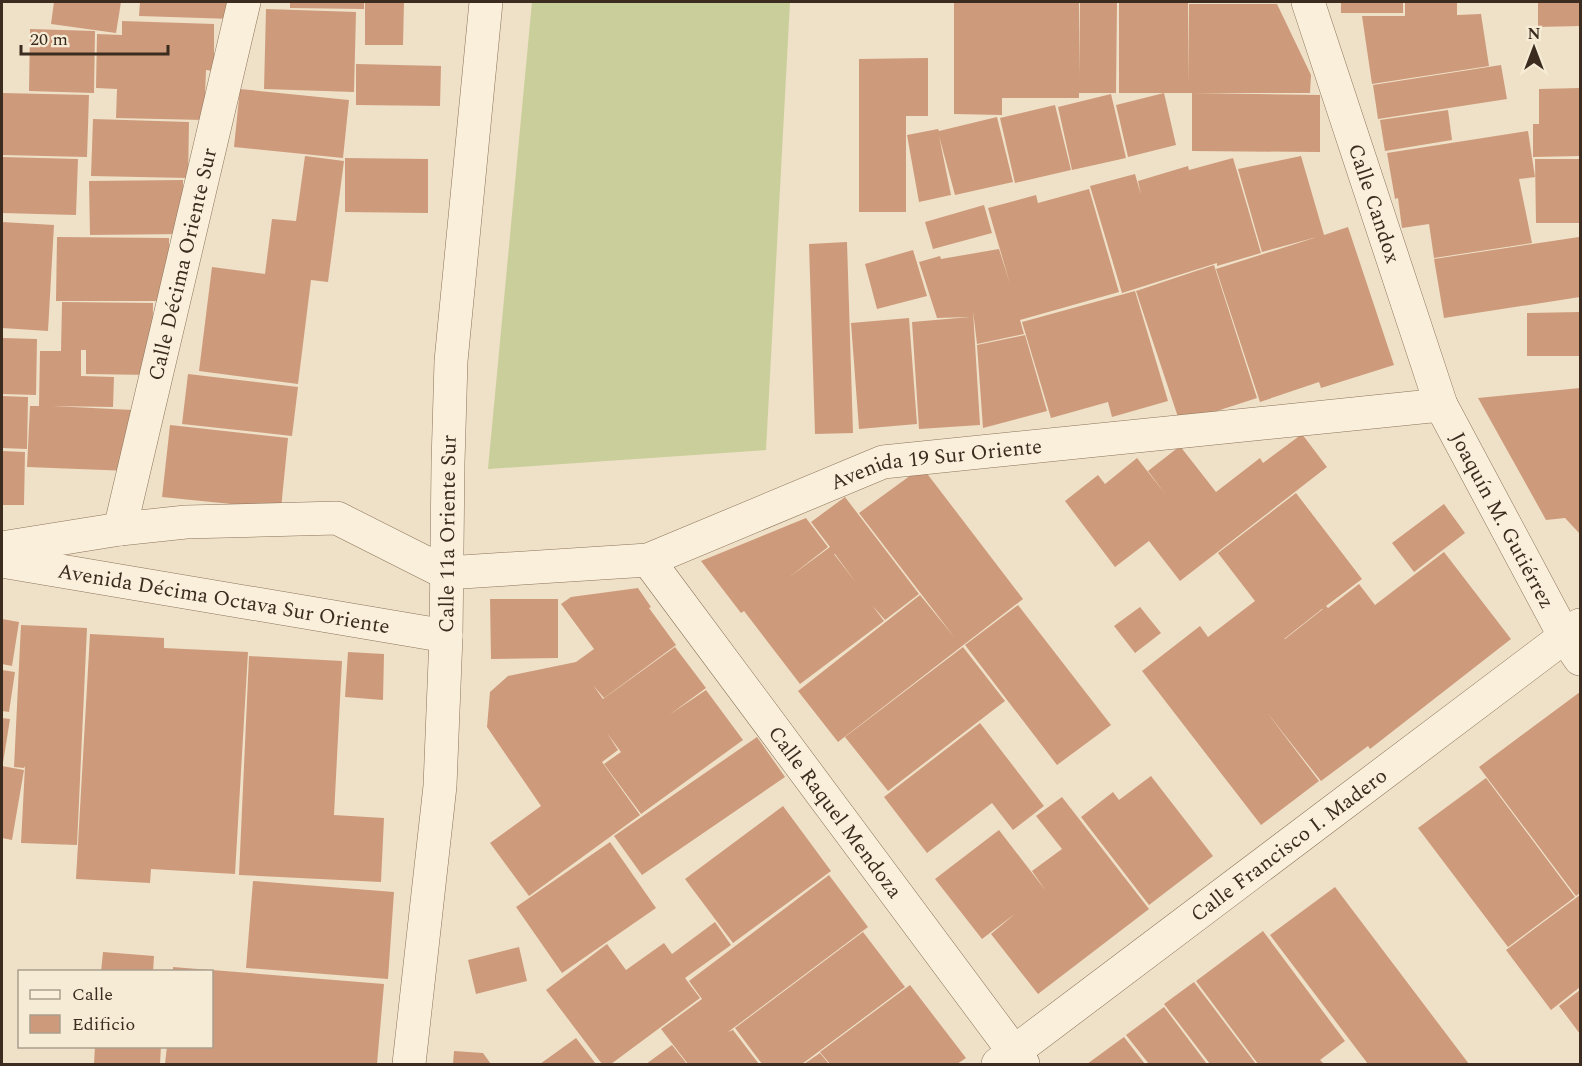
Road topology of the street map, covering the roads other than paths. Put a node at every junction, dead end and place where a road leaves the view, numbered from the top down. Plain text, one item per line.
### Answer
1 (244, 2) edge
2 (486, 2) edge
3 (1308, 2) edge
4 (1441, 405) junction
5 (120, 529) junction
6 (2, 548) edge
7 (648, 560) junction
8 (2, 561) edge
9 (446, 573) junction
10 (446, 636) junction
11 (1575, 640) edge
12 (1011, 1061) edge
13 (409, 1065) edge

1 - 5 street, Calle Décima Oriente Sur
2 - 9 street, Calle 11a Oriente Sur
3 - 4 street, Calle Candox
4 - 7 street, Avenida 19 Sur Oriente
4 - 11 street, Joaquín M. Gutiérrez
5 - 6 street, Avenida Décima Octava Sur Oriente
5 - 9 street, Avenida Décima Octava Sur Oriente
7 - 9 street, Avenida 19 Sur Oriente
7 - 12 street, Calle Raquel Mendoza
8 - 10 street, Avenida Décima Octava Sur Oriente
9 - 10 street, Calle 11a Oriente Sur
10 - 13 street, Calle 11a Oriente Sur
11 - 12 street, Calle Francisco I. Madero

